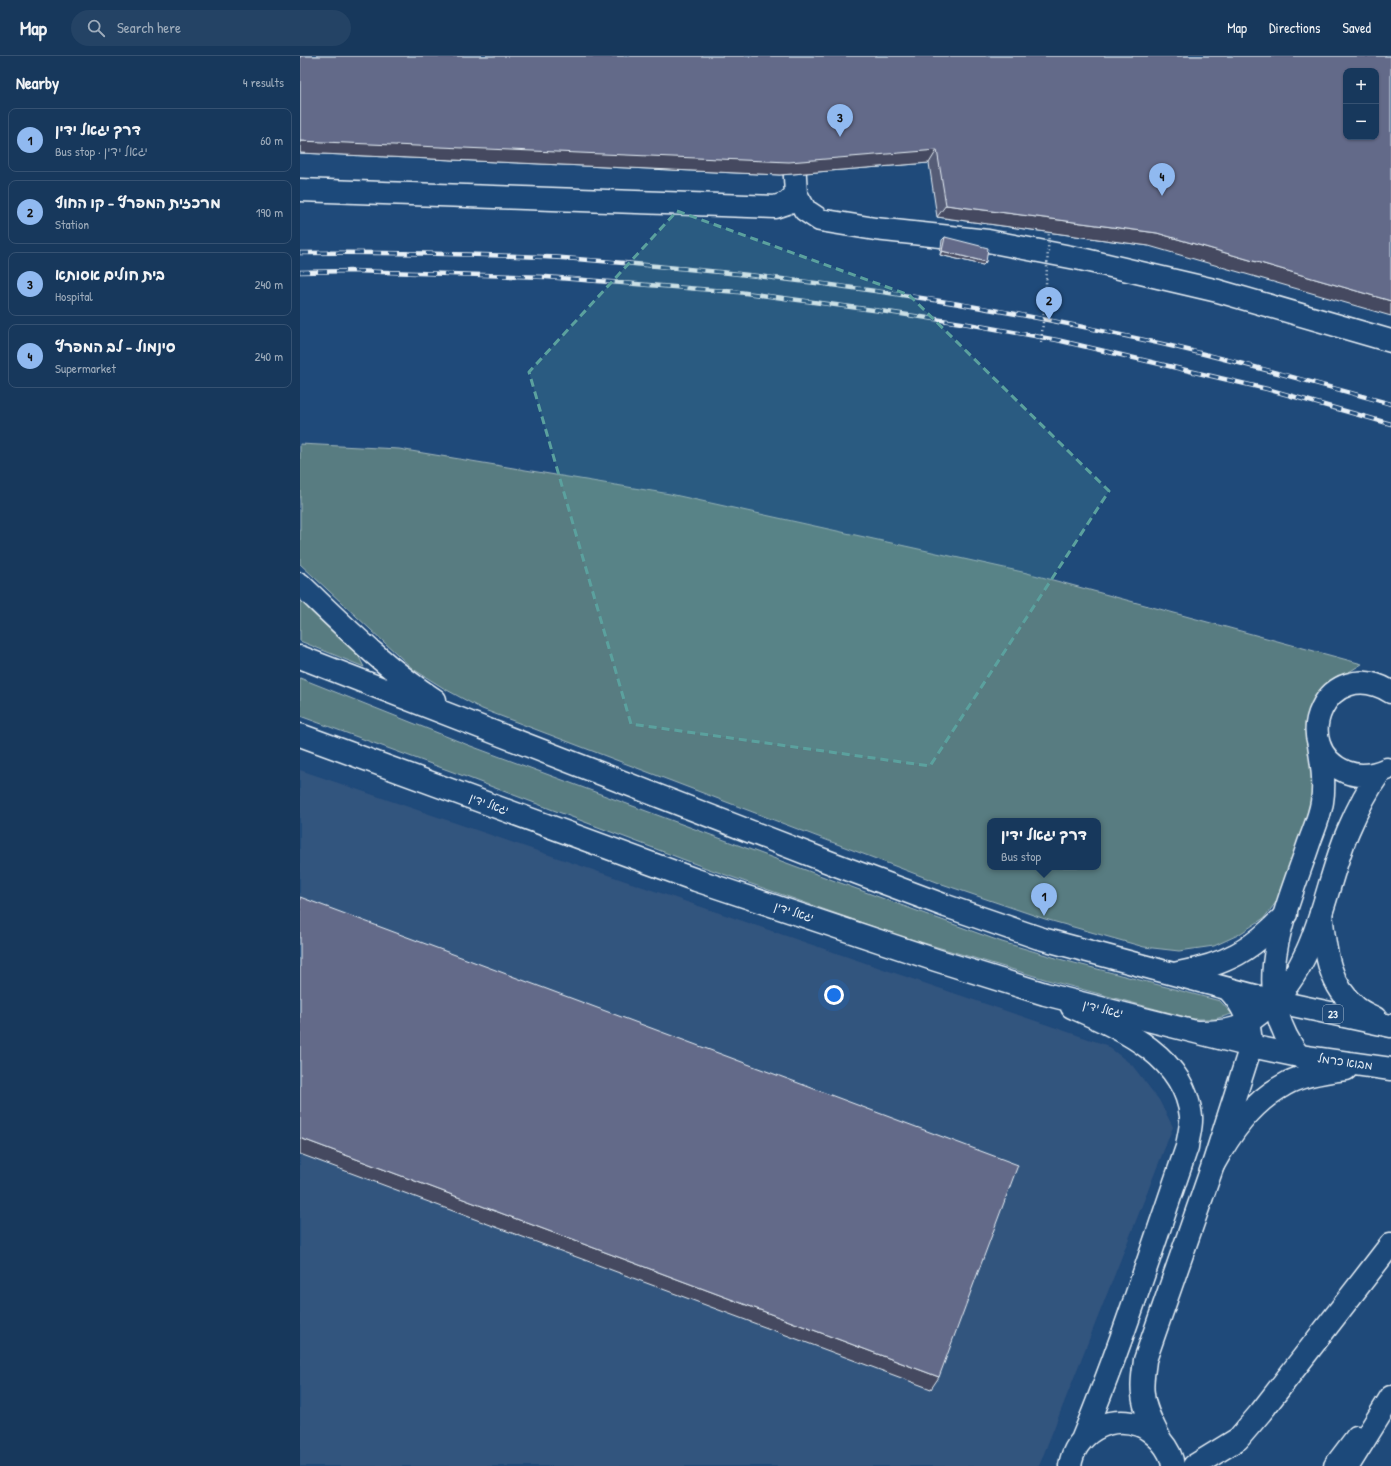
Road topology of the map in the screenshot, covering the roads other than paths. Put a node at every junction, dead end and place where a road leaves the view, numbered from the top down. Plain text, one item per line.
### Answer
1 (791, 125) edge
2 (300, 190) edge
3 (796, 194) junction
4 (1391, 341) edge
5 (300, 584) edge
6 (300, 658) edge
7 (1391, 692) edge
8 (468, 722) junction
9 (300, 735) edge
10 (1319, 745) junction
11 (1385, 769) edge
12 (1321, 913) junction
13 (1286, 914) junction
14 (1173, 974) junction
15 (1228, 989) junction
16 (1045, 994) junction
17 (1274, 1001) junction
18 (1248, 1022) junction
19 (1391, 1026) edge
20 (1194, 1032) junction
21 (1251, 1046) junction
22 (1299, 1056) junction
23 (1370, 1066) junction
24 (1391, 1069) edge
25 (1213, 1165) junction
26 (1391, 1244) edge
27 (1391, 1392) edge
28 (1391, 1397) edge
29 (1082, 1440) junction
30 (1161, 1441) junction
31 (1070, 1466) edge
32 (1173, 1466) edge
33 (1194, 1466) edge
34 (1335, 1466) edge
35 (1348, 1466) edge

1 - 3 main road
2 - 3 main road
3 - 4 main road
5 - 8 main road
6 - 8 main road
7 - 10 main road
8 - 14 main road
9 - 16 main road, יגאל ידין
10 - 11 main road
10 - 13 main road
11 - 12 main road
12 - 17 main road
12 - 19 main road
13 - 14 main road
13 - 17 main road
14 - 15 main road
15 - 17 main road
15 - 18 main road
16 - 20 main road, יגאל ידין
16 - 29 main road
17 - 18 main road
17 - 19 main road, 23
17 - 22 main road
18 - 20 main road
18 - 21 main road
20 - 21 main road, יגאל ידין
21 - 22 main road, יגאל ידין
21 - 25 main road
22 - 23 main road, מבוא כרמל
23 - 24 main road, מבוא כרמל
23 - 25 main road
25 - 30 main road
26 - 33 main road
27 - 34 main road
28 - 35 main road
29 - 30 main road
29 - 31 main road
30 - 32 main road

